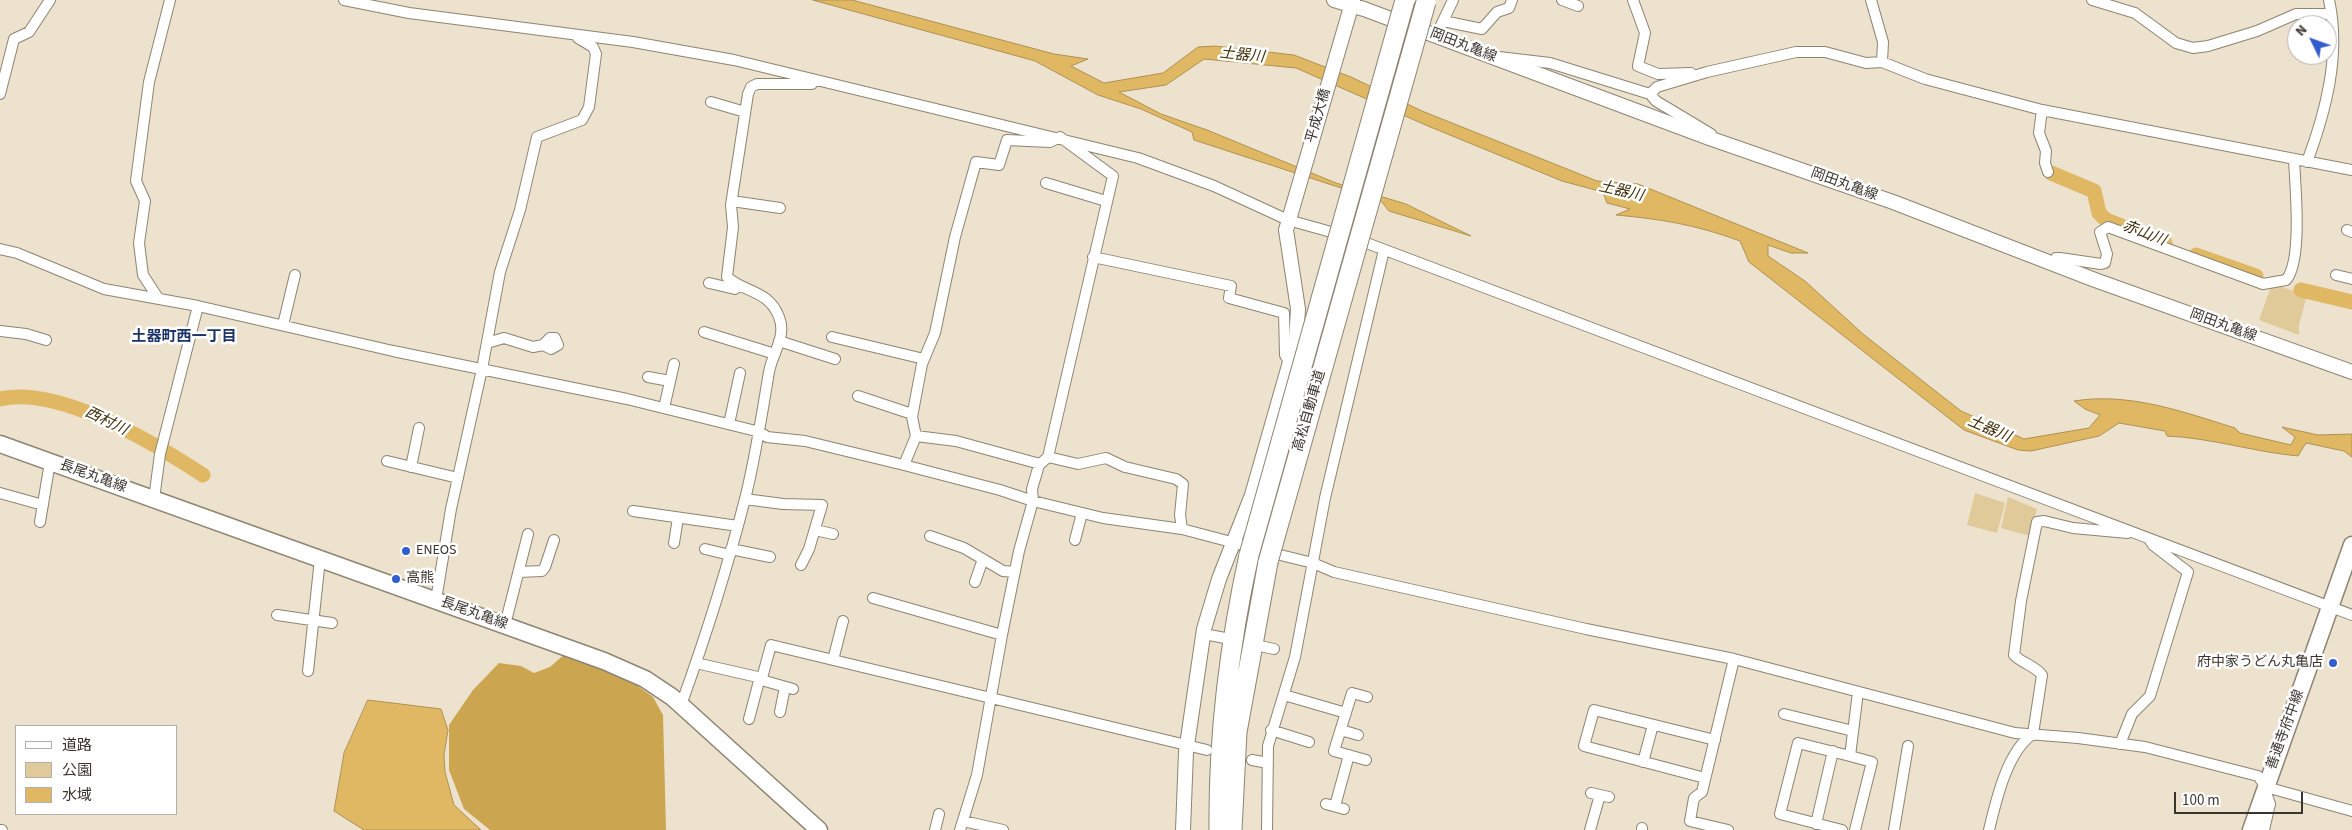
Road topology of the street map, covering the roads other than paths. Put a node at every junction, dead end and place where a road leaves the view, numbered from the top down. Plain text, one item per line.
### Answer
1 (50, 0) edge
2 (170, 0) edge
3 (344, 0) edge
4 (1334, 0) edge
5 (1405, 0) edge
6 (1453, 0) edge
7 (1512, 0) edge
8 (1562, 0) edge
9 (1633, 0) edge
10 (1871, 0) edge
11 (2092, 0) edge
12 (2330, 0) edge
13 (1426, 1) edge
14 (1352, 2) edge
15 (1578, 6) dead end
16 (2332, 14) junction
17 (1443, 21) junction
18 (572, 35) junction
19 (1436, 36) junction
20 (1494, 58) junction
21 (1882, 62) junction
22 (1707, 72) junction
23 (816, 80) junction
24 (0, 94) edge
25 (1650, 94) junction
26 (711, 102) dead end
27 (2042, 110) junction
28 (745, 112) junction
29 (1060, 137) junction
30 (1731, 145) junction
31 (2294, 159) junction
32 (2307, 162) junction
33 (2352, 170) edge
34 (2048, 172) dead end
35 (1046, 183) dead end
36 (732, 201) junction
37 (1106, 201) junction
38 (780, 208) dead end
39 (1289, 216) junction
40 (0, 249) edge
41 (1384, 250) junction
42 (1093, 256) junction
43 (2054, 264) junction
44 (295, 275) dead end
45 (2336, 276) dead end
46 (2352, 279) edge
47 (709, 283) dead end
48 (738, 286) junction
49 (158, 298) junction
50 (198, 306) junction
51 (283, 325) junction
52 (0, 331) edge
53 (704, 332) dead end
54 (832, 337) dead end
55 (46, 340) dead end
56 (779, 341) junction
57 (487, 343) junction
58 (542, 345) dead end
59 (775, 354) junction
60 (835, 359) dead end
61 (924, 359) junction
62 (1290, 363) junction
63 (674, 364) dead end
64 (482, 369) junction
65 (2352, 372) edge
66 (740, 374) dead end
67 (648, 377) dead end
68 (670, 381) junction
69 (858, 396) dead end
70 (664, 408) junction
71 (912, 414) junction
72 (729, 424) junction
73 (419, 428) dead end
74 (760, 432) junction
75 (916, 436) junction
76 (0, 444) edge
77 (1044, 460) junction
78 (387, 461) dead end
79 (50, 462) junction
80 (904, 465) junction
81 (411, 467) junction
82 (458, 478) junction
83 (0, 493) edge
84 (154, 499) junction
85 (745, 499) junction
86 (1033, 501) junction
87 (43, 505) junction
88 (633, 511) dead end
89 (1082, 513) junction
90 (678, 518) junction
91 (40, 522) dead end
92 (738, 526) junction
93 (815, 530) junction
94 (1182, 530) junction
95 (528, 534) dead end
96 (832, 534) dead end
97 (930, 536) dead end
98 (2144, 536) junction
99 (554, 540) dead end
100 (1075, 540) dead end
101 (674, 543) dead end
102 (1234, 543) junction
103 (2352, 545) edge
104 (705, 549) dead end
105 (731, 552) junction
106 (770, 557) dead end
107 (320, 559) junction
108 (982, 559) junction
109 (1312, 563) junction
110 (801, 565) dead end
111 (519, 572) junction
112 (1015, 572) junction
113 (975, 582) dead end
114 (873, 598) dead end
115 (436, 600) junction
116 (2329, 606) junction
117 (277, 615) dead end
118 (2352, 615) edge
119 (315, 620) junction
120 (843, 622) dead end
121 (332, 623) dead end
122 (505, 625) junction
123 (1002, 634) junction
124 (1204, 634) junction
125 (1225, 638) dead end
126 (1260, 646) dead end
127 (1274, 649) dead end
128 (1734, 659) junction
129 (833, 660) junction
130 (696, 663) junction
131 (308, 670) dead end
132 (761, 678) junction
133 (1858, 692) junction
134 (1284, 695) junction
135 (1367, 697) dead end
136 (990, 698) junction
137 (681, 705) junction
138 (780, 712) dead end
139 (1346, 713) junction
140 (1784, 714) dead end
141 (749, 719) dead end
142 (1653, 725) junction
143 (1271, 730) junction
144 (1341, 730) junction
145 (1853, 731) junction
146 (2033, 734) junction
147 (1358, 735) dead end
148 (1715, 740) junction
149 (1309, 742) dead end
150 (2120, 744) junction
151 (1187, 746) junction
152 (1908, 746) dead end
153 (1208, 750) dead end
154 (1833, 750) junction
155 (1349, 755) junction
156 (1850, 756) junction
157 (1252, 760) dead end
158 (1366, 760) dead end
159 (1643, 762) junction
160 (1268, 763) junction
161 (1706, 778) junction
162 (2265, 788) junction
163 (1600, 795) dead end
164 (1335, 806) dead end
165 (2352, 811) edge
166 (939, 814) dead end
167 (1816, 824) junction
168 (1688, 825) edge
169 (961, 826) edge
170 (1186, 829) edge
171 (819, 830) edge
172 (935, 830) edge
173 (1003, 830) edge
174 (1219, 830) edge
175 (1232, 830) edge
176 (1267, 830) edge
177 (1590, 830) edge
178 (1728, 830) edge
179 (1842, 830) edge
180 (1855, 830) edge
181 (1894, 830) edge
182 (1989, 830) edge
183 (2251, 830) edge
184 (2264, 830) edge

1 - 24 street
2 - 49 street
3 - 18 street
4 - 14 main road, 岡田丸亀線
5 - 174 highway, 高松自動車道, bridge
6 - 17 street
7 - 17 street
8 - 15 street
9 - 22 street
10 - 21 street
11 - 16 street
12 - 16 street
13 - 175 highway, 高松自動車道, bridge
14 - 19 main road, 岡田丸亀線
14 - 39 main road, 平成大橋
16 - 32 street
17 - 19 street
18 - 23 street
18 - 57 street
19 - 20 main road, 岡田丸亀線
20 - 25 street
20 - 30 main road, 岡田丸亀線
21 - 22 street
21 - 27 street
22 - 25 street
23 - 28 street
23 - 29 street
25 - 30 street
26 - 28 street
27 - 31 street
27 - 34 street
28 - 36 street
29 - 37 street
29 - 39 street
29 - 61 street
30 - 43 main road, 岡田丸亀線
31 - 32 street
31 - 43 street
32 - 33 street
35 - 37 street
36 - 38 street
36 - 48 street
37 - 42 street
39 - 41 street
39 - 62 main road, 平成大橋
40 - 49 street
41 - 98 street
41 - 109 street
42 - 62 street
42 - 77 street
43 - 65 main road, 岡田丸亀線
44 - 51 street
45 - 46 street
47 - 48 street
48 - 56 street
49 - 50 street
50 - 51 street
50 - 84 street
51 - 64 street
52 - 55 street
53 - 59 street
54 - 61 street
56 - 59 street
56 - 60 street
57 - 58 street
57 - 64 street
59 - 74 street
61 - 71 street
62 - 102 main road, 平成大橋
63 - 68 street
64 - 70 street
64 - 82 street
66 - 72 street
67 - 68 street
68 - 70 street
69 - 71 street
70 - 72 street
71 - 75 street
72 - 74 street
73 - 81 street
74 - 80 street
74 - 85 street
75 - 77 street
75 - 80 street
76 - 79 main road, 長尾丸亀線
77 - 86 street
77 - 94 street
78 - 81 street
79 - 84 main road, 長尾丸亀線
79 - 87 street
80 - 86 street
81 - 82 street
82 - 115 street
83 - 87 street
84 - 107 main road, 長尾丸亀線
85 - 92 street
85 - 93 street
86 - 89 street
86 - 112 street
87 - 91 street
88 - 90 street
89 - 94 street
89 - 100 street
90 - 92 street
90 - 101 street
92 - 105 street
93 - 96 street
93 - 110 street
94 - 102 street
95 - 111 street
97 - 108 street
98 - 116 street
98 - 146 street
98 - 150 street
99 - 111 street
102 - 109 street
102 - 124 main road, 平成大橋
103 - 116 main road, 善通寺府中線
104 - 105 street
105 - 106 street
105 - 130 street
107 - 115 main road, 長尾丸亀線
107 - 119 street
108 - 112 street
108 - 113 street
109 - 128 street
109 - 134 street
111 - 122 street
112 - 123 street
114 - 123 street
115 - 122 main road, 長尾丸亀線
116 - 118 street
116 - 162 main road, 善通寺府中線
117 - 119 street
119 - 121 street
119 - 131 street
120 - 129 street
122 - 137 main road, 長尾丸亀線
123 - 136 street
124 - 125 street
124 - 151 main road, 平成大橋
126 - 127 street
128 - 133 street
128 - 148 street
129 - 132 street
129 - 136 street
130 - 132 street
130 - 137 street
132 - 138 street
132 - 141 street
133 - 145 street
133 - 146 street
134 - 139 street
134 - 143 street
135 - 139 street
136 - 151 street
136 - 169 street
137 - 171 main road, 長尾丸亀線
139 - 144 street
140 - 145 street
142 - 148 street
142 - 159 street
142 - 159 street
143 - 149 street
143 - 160 street
144 - 147 street
144 - 155 street
145 - 156 street
146 - 150 street
146 - 182 street
148 - 161 street
150 - 162 street
151 - 153 street
151 - 170 main road, 平成大橋
152 - 181 street
154 - 156 street
154 - 167 street
154 - 167 street
155 - 158 street
155 - 164 street
156 - 180 street
157 - 160 street
159 - 161 street
160 - 176 street
161 - 168 street
162 - 165 street
162 - 183 main road, 善通寺府中線
162 - 184 street
163 - 177 street
166 - 172 street
167 - 179 street
168 - 178 street
169 - 173 street

